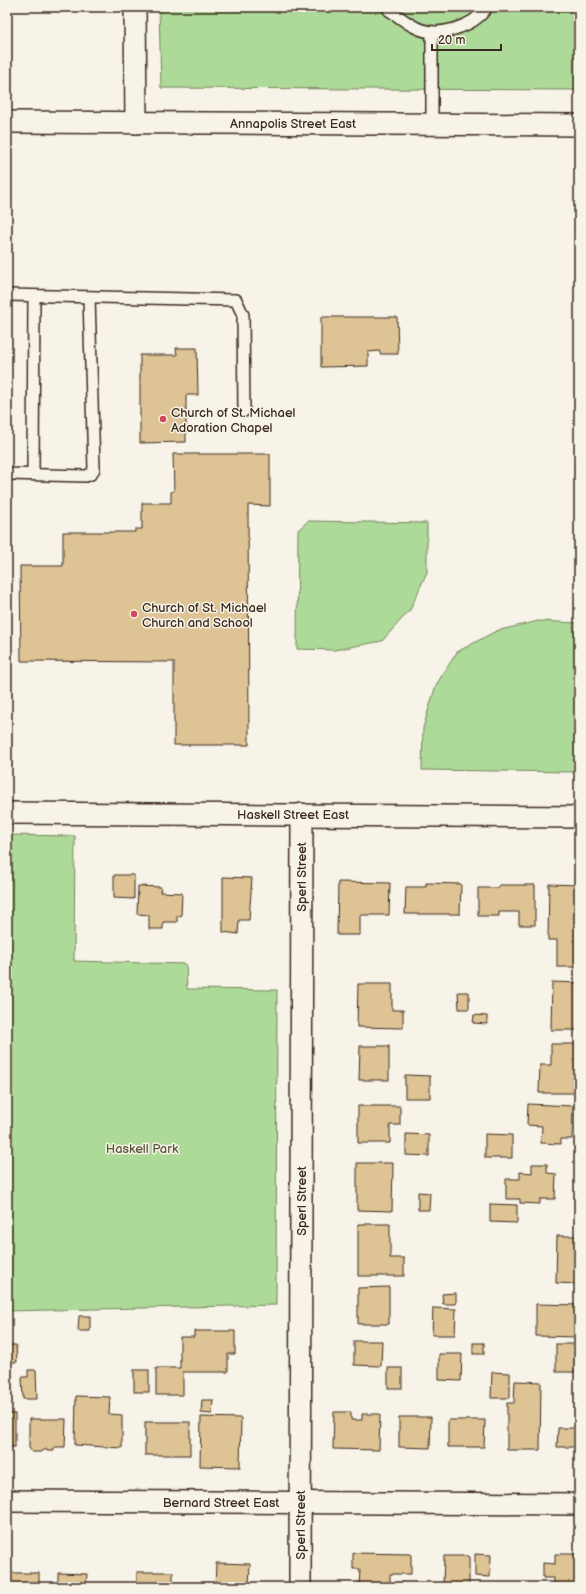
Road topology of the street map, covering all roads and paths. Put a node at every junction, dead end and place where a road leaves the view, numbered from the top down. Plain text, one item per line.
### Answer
1 (135, 7) edge
2 (388, 7) edge
3 (487, 7) edge
4 (432, 32) junction
5 (7, 122) edge
6 (136, 123) junction
7 (432, 124) junction
8 (579, 125) edge
9 (7, 295) edge
10 (34, 296) junction
11 (89, 297) junction
12 (244, 411) dead end
13 (7, 474) edge
14 (33, 474) junction
15 (7, 813) edge
16 (302, 814) junction
17 (579, 817) edge
18 (7, 1502) edge
19 (300, 1502) junction
20 (579, 1504) edge
21 (300, 1587) edge

1 - 6 street
2 - 4 lane
3 - 4 lane
4 - 7 lane
5 - 6 street, Annapolis Street East
6 - 7 street, Annapolis Street East
7 - 8 street, Annapolis Street East
9 - 10 lane
10 - 11 lane
10 - 14 lane
11 - 12 lane
11 - 14 lane
13 - 14 lane
15 - 16 street, Haskell Street East
16 - 17 street, Haskell Street East
16 - 19 street, Sperl Street
18 - 19 street, Bernard Street East
19 - 20 street, Bernard Street East
19 - 21 street, Sperl Street

